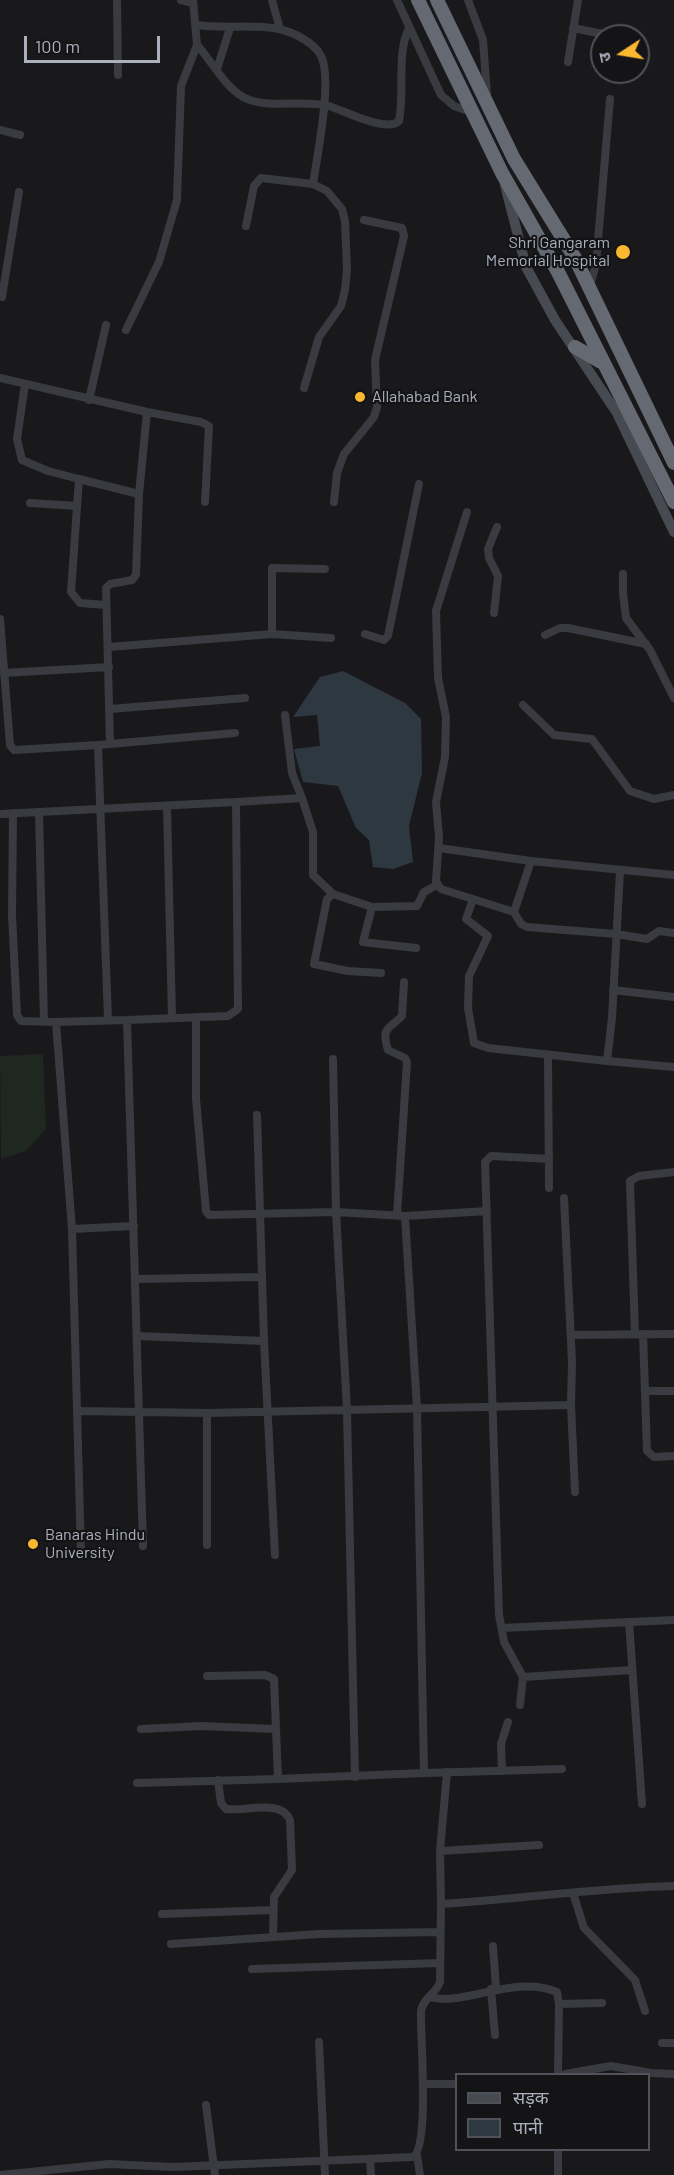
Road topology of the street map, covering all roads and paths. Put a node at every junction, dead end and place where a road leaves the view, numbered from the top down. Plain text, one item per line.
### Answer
1 (117, 0) edge
2 (181, 0) edge
3 (273, 0) edge
4 (397, 0) edge
5 (418, 0) edge
6 (437, 0) edge
7 (468, 0) edge
8 (578, 0) edge
9 (193, 1) edge
10 (196, 25) junction
11 (230, 28) junction
12 (409, 28) junction
13 (573, 28) junction
14 (280, 29) junction
15 (590, 31) edge
16 (197, 45) junction
17 (568, 62) dead end
18 (217, 69) junction
19 (118, 75) dead end
20 (610, 99) dead end
21 (323, 105) junction
22 (488, 108) junction
23 (471, 112) junction
24 (0, 130) edge
25 (20, 135) dead end
26 (502, 173) junction
27 (313, 184) junction
28 (19, 192) dead end
29 (364, 220) dead end
30 (246, 226) dead end
31 (589, 290) junction
32 (2, 297) dead end
33 (106, 325) dead end
34 (126, 330) dead end
35 (575, 347) junction
36 (601, 362) junction
37 (0, 378) edge
38 (25, 384) junction
39 (304, 388) dead end
40 (88, 400) junction
41 (147, 412) junction
42 (674, 463) edge
43 (79, 480) junction
44 (419, 484) dead end
45 (139, 494) junction
46 (205, 502) dead end
47 (334, 502) dead end
48 (674, 502) edge
49 (30, 503) dead end
50 (76, 506) junction
51 (467, 512) dead end
52 (497, 527) dead end
53 (674, 532) edge
54 (325, 569) dead end
55 (623, 574) dead end
56 (106, 605) junction
57 (494, 613) dead end
58 (0, 619) edge
59 (272, 634) junction
60 (365, 634) dead end
61 (546, 635) dead end
62 (331, 638) dead end
63 (646, 644) junction
64 (109, 647) junction
65 (109, 667) junction
66 (4, 673) junction
67 (245, 698) dead end
68 (674, 698) edge
69 (523, 705) dead end
70 (110, 709) junction
71 (285, 715) dead end
72 (235, 733) dead end
73 (110, 744) junction
74 (98, 745) junction
75 (674, 795) edge
76 (302, 798) junction
77 (236, 802) junction
78 (167, 806) junction
79 (100, 810) junction
80 (39, 812) junction
81 (13, 813) junction
82 (0, 814) edge
83 (439, 848) junction
84 (531, 861) junction
85 (620, 870) junction
86 (674, 875) edge
87 (437, 885) junction
88 (333, 894) junction
89 (472, 899) junction
90 (372, 907) junction
91 (514, 912) junction
92 (674, 933) edge
93 (616, 934) junction
94 (416, 948) dead end
95 (381, 973) dead end
96 (404, 982) dead end
97 (613, 990) junction
98 (674, 998) edge
99 (196, 1017) junction
100 (172, 1018) junction
101 (108, 1019) junction
102 (127, 1020) junction
103 (44, 1022) junction
104 (56, 1022) junction
105 (548, 1056) junction
106 (333, 1059) dead end
107 (607, 1061) junction
108 (674, 1066) edge
109 (257, 1115) dead end
110 (549, 1159) junction
111 (674, 1172) edge
112 (549, 1188) dead end
113 (564, 1198) dead end
114 (487, 1211) junction
115 (336, 1212) junction
116 (260, 1215) junction
117 (401, 1215) junction
118 (134, 1226) junction
119 (72, 1229) junction
120 (262, 1277) junction
121 (135, 1279) junction
122 (639, 1334) junction
123 (674, 1334) edge
124 (571, 1335) junction
125 (137, 1336) junction
126 (264, 1341) junction
127 (645, 1391) junction
128 (674, 1391) edge
129 (571, 1405) junction
130 (417, 1408) junction
131 (493, 1408) junction
132 (347, 1410) junction
133 (78, 1411) junction
134 (138, 1412) junction
135 (269, 1412) junction
136 (207, 1413) junction
137 (674, 1456) edge
138 (575, 1492) dead end
139 (207, 1545) dead end
140 (143, 1546) dead end
141 (81, 1554) dead end
142 (275, 1555) dead end
143 (674, 1620) edge
144 (629, 1622) junction
145 (502, 1628) junction
146 (632, 1670) junction
147 (207, 1676) dead end
148 (523, 1677) junction
149 (520, 1705) dead end
150 (508, 1722) dead end
151 (141, 1729) dead end
152 (276, 1729) junction
153 (562, 1769) dead end
154 (502, 1771) junction
155 (447, 1772) junction
156 (424, 1773) junction
157 (355, 1777) junction
158 (278, 1779) junction
159 (218, 1780) junction
160 (137, 1784) dead end
161 (642, 1804) dead end
162 (539, 1845) dead end
163 (440, 1851) junction
164 (674, 1886) edge
165 (573, 1893) junction
166 (441, 1904) junction
167 (273, 1910) junction
168 (162, 1914) dead end
169 (440, 1932) junction
170 (273, 1937) junction
171 (171, 1944) dead end
172 (493, 1946) dead end
173 (440, 1963) junction
174 (252, 1969) dead end
175 (493, 1989) junction
176 (430, 1996) junction
177 (602, 2003) dead end
178 (560, 2004) junction
179 (645, 2011) dead end
180 (495, 2036) dead end
181 (319, 2043) dead end
182 (662, 2043) dead end
183 (674, 2043) edge
184 (558, 2073) edge
185 (571, 2073) edge
186 (674, 2074) edge
187 (423, 2084) junction
188 (455, 2085) edge
189 (206, 2105) dead end
190 (558, 2151) edge
191 (417, 2155) junction
192 (370, 2159) junction
193 (323, 2161) junction
194 (215, 2164) junction
195 (0, 2175) edge
196 (215, 2175) edge
197 (325, 2175) edge
198 (371, 2175) edge
199 (420, 2175) edge
200 (558, 2175) edge

1 - 19 street
2 - 9 street
3 - 14 street
4 - 12 street
5 - 23 highway
6 - 22 highway
7 - 22 street
8 - 13 street
9 - 10 street
10 - 11 street
10 - 16 street
11 - 14 street
11 - 18 street
12 - 21 street
12 - 23 street
13 - 15 street
13 - 17 street
14 - 21 street
16 - 18 street
16 - 34 street
18 - 21 street
20 - 31 street
21 - 27 street
22 - 31 highway
23 - 26 highway
24 - 25 street
26 - 35 street
26 - 36 highway
27 - 30 street
27 - 39 street
28 - 32 street
29 - 47 street
31 - 42 highway
33 - 40 street
35 - 36 highway
35 - 53 street
36 - 48 highway
37 - 38 street
38 - 40 street
38 - 43 street
40 - 41 street
41 - 45 street
41 - 46 street
43 - 45 street
43 - 50 street
44 - 60 street
45 - 56 street
49 - 50 street
50 - 56 street
51 - 83 street
52 - 57 street
54 - 59 street
55 - 63 street
56 - 64 street
58 - 66 street
59 - 62 street
59 - 64 street
61 - 63 street
63 - 68 street
64 - 65 street
65 - 66 street
65 - 70 street
66 - 74 street
67 - 70 street
69 - 75 street
70 - 73 street
71 - 76 street
72 - 73 street
73 - 74 street
74 - 79 street
76 - 77 street
76 - 88 street
77 - 78 street
77 - 99 street
78 - 79 street
78 - 100 street
79 - 80 street
79 - 101 street
80 - 81 street
80 - 103 street
81 - 82 street
81 - 103 street
83 - 84 street
83 - 87 street
84 - 85 street
84 - 91 street
85 - 86 street
85 - 93 street
87 - 89 street
87 - 90 street
88 - 90 street
88 - 95 street
89 - 91 street
89 - 105 street
90 - 94 street
91 - 93 street
92 - 93 street
93 - 97 street
96 - 117 street
97 - 98 street
97 - 107 street
99 - 100 street
99 - 116 street
100 - 102 street
101 - 102 street
101 - 104 street
102 - 118 street
103 - 104 street
104 - 119 street
105 - 107 street
105 - 110 street
106 - 115 street
107 - 108 street
109 - 116 street
110 - 112 street
110 - 114 street
111 - 122 street
113 - 124 street
114 - 117 street
114 - 131 street
115 - 116 street
115 - 117 street
115 - 132 street
116 - 120 street
117 - 130 street
118 - 119 street
118 - 121 street
119 - 133 street
120 - 121 street
120 - 126 street
121 - 125 street
122 - 123 street
122 - 124 street
122 - 127 street
124 - 129 street
125 - 126 street
125 - 134 street
126 - 135 street
127 - 128 street
127 - 137 street
129 - 131 street
129 - 138 street
130 - 131 street
130 - 132 street
130 - 156 street
131 - 145 street
132 - 135 street
132 - 157 street
133 - 134 street
133 - 141 street
134 - 136 street
134 - 140 street
135 - 136 street
135 - 142 street
136 - 139 street
143 - 144 street
144 - 145 street
144 - 146 street
145 - 148 street
146 - 148 street
146 - 161 street
147 - 152 street
148 - 149 street
150 - 154 street
151 - 152 street
152 - 158 street
153 - 154 street
154 - 155 street
155 - 156 street
155 - 163 street
156 - 157 street
157 - 158 street
158 - 159 street
159 - 160 street
159 - 167 street
162 - 163 street
163 - 166 street
164 - 165 street
165 - 166 street
165 - 179 street
166 - 169 street
167 - 168 street
167 - 170 street
169 - 170 street
169 - 173 street
170 - 171 street
172 - 175 street
173 - 174 street
173 - 176 street
175 - 176 street
175 - 178 street
175 - 180 street
176 - 187 street
177 - 178 street
178 - 184 street
181 - 193 street
182 - 183 street
185 - 186 street
187 - 188 street
187 - 191 street
189 - 194 street
190 - 200 street
191 - 192 street
191 - 199 street
192 - 193 street
192 - 198 street
193 - 194 street
193 - 197 street
194 - 195 street
194 - 196 street

